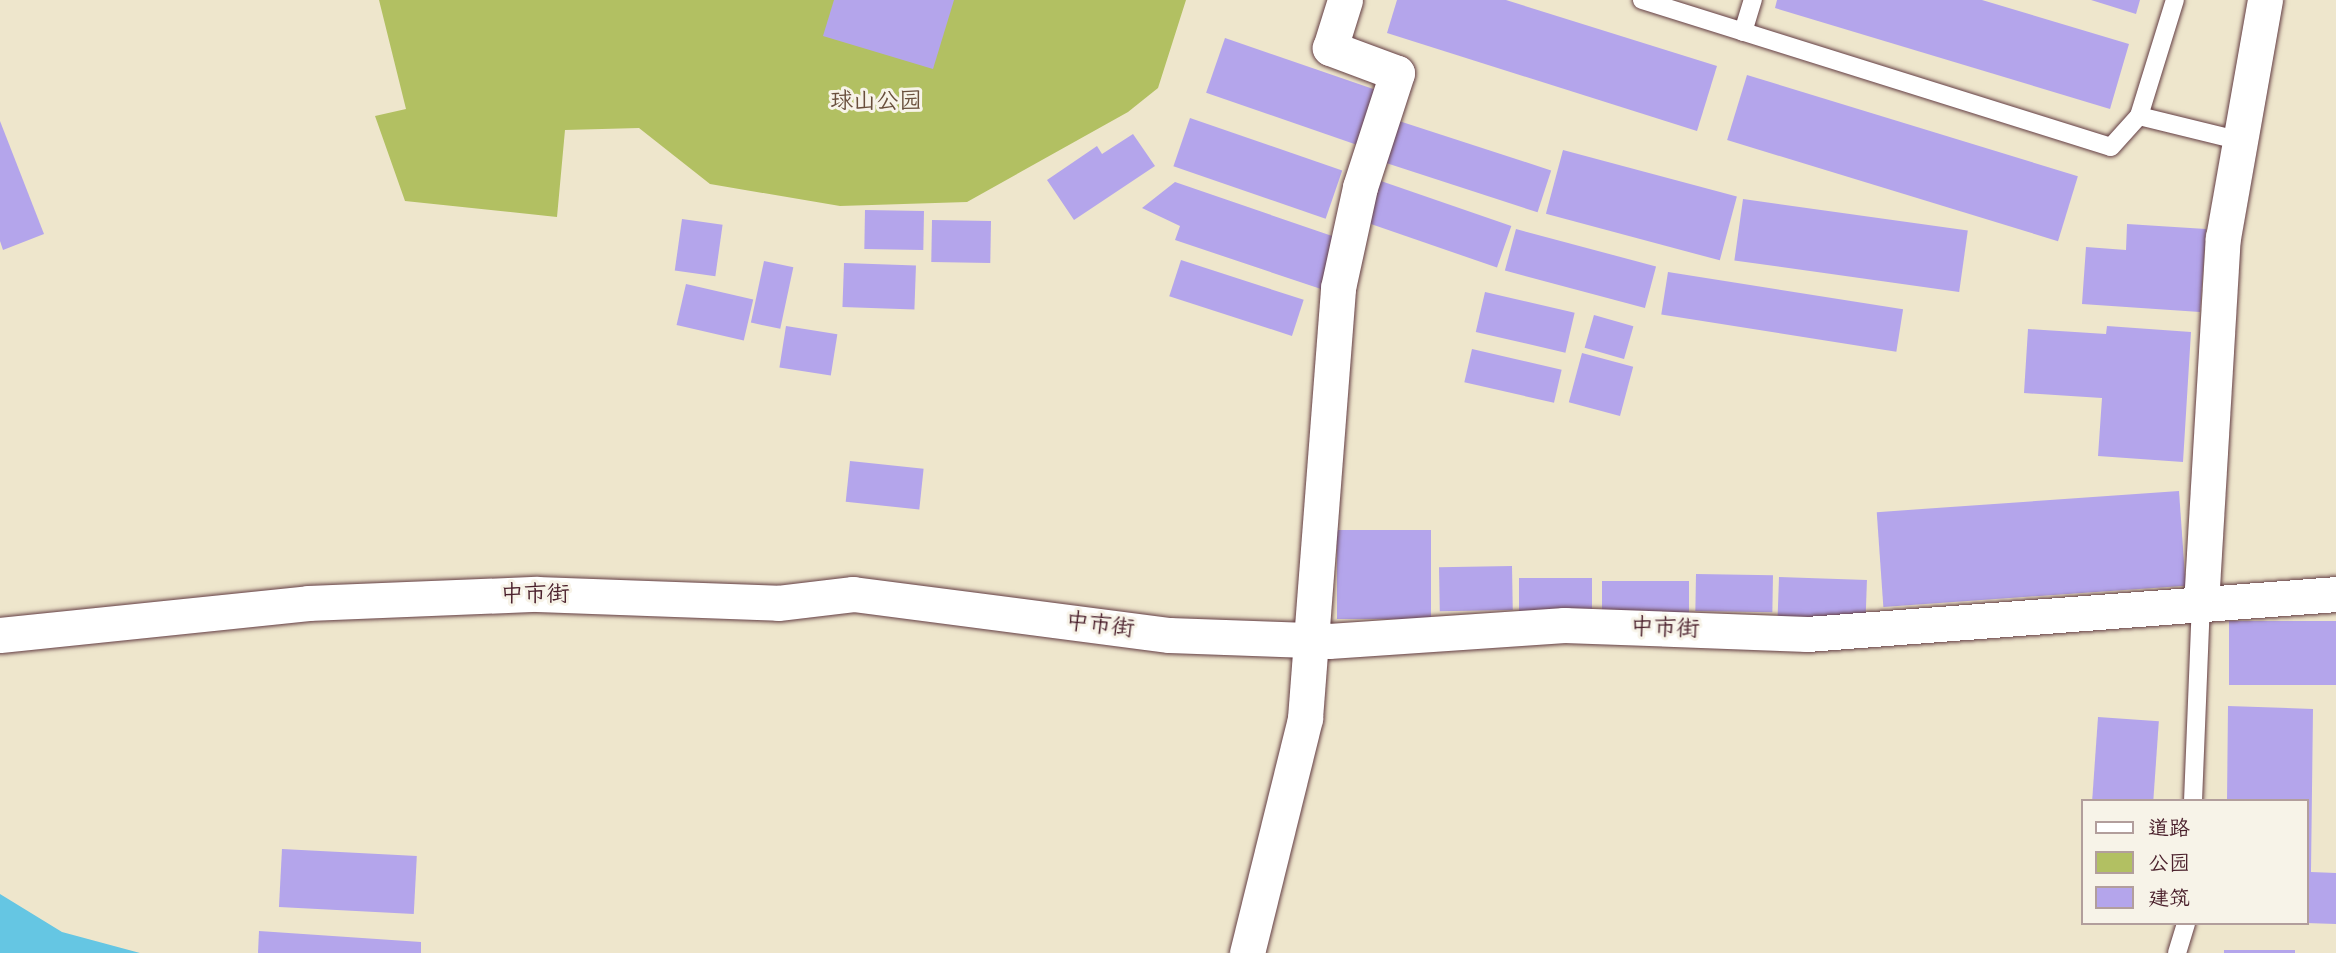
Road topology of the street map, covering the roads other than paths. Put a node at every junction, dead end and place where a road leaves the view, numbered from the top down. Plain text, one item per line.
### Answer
1 (1345, 0) edge
2 (1642, 0) edge
3 (1753, 0) edge
4 (2175, 0) edge
5 (2265, 0) edge
6 (1743, 32) junction
7 (2139, 116) junction
8 (2237, 140) junction
9 (2336, 594) edge
10 (2201, 604) junction
11 (0, 635) edge
12 (1309, 641) junction
13 (2193, 799) edge
14 (2185, 925) edge
15 (1247, 953) edge
16 (2177, 953) edge

1 - 12 street
2 - 6 lane
3 - 6 lane
4 - 7 lane
5 - 8 street
6 - 7 lane
7 - 8 lane
8 - 10 street
9 - 10 street, 中市街
10 - 12 street, 中市街
10 - 13 lane
11 - 12 street, 中市街
12 - 15 street
14 - 16 lane

